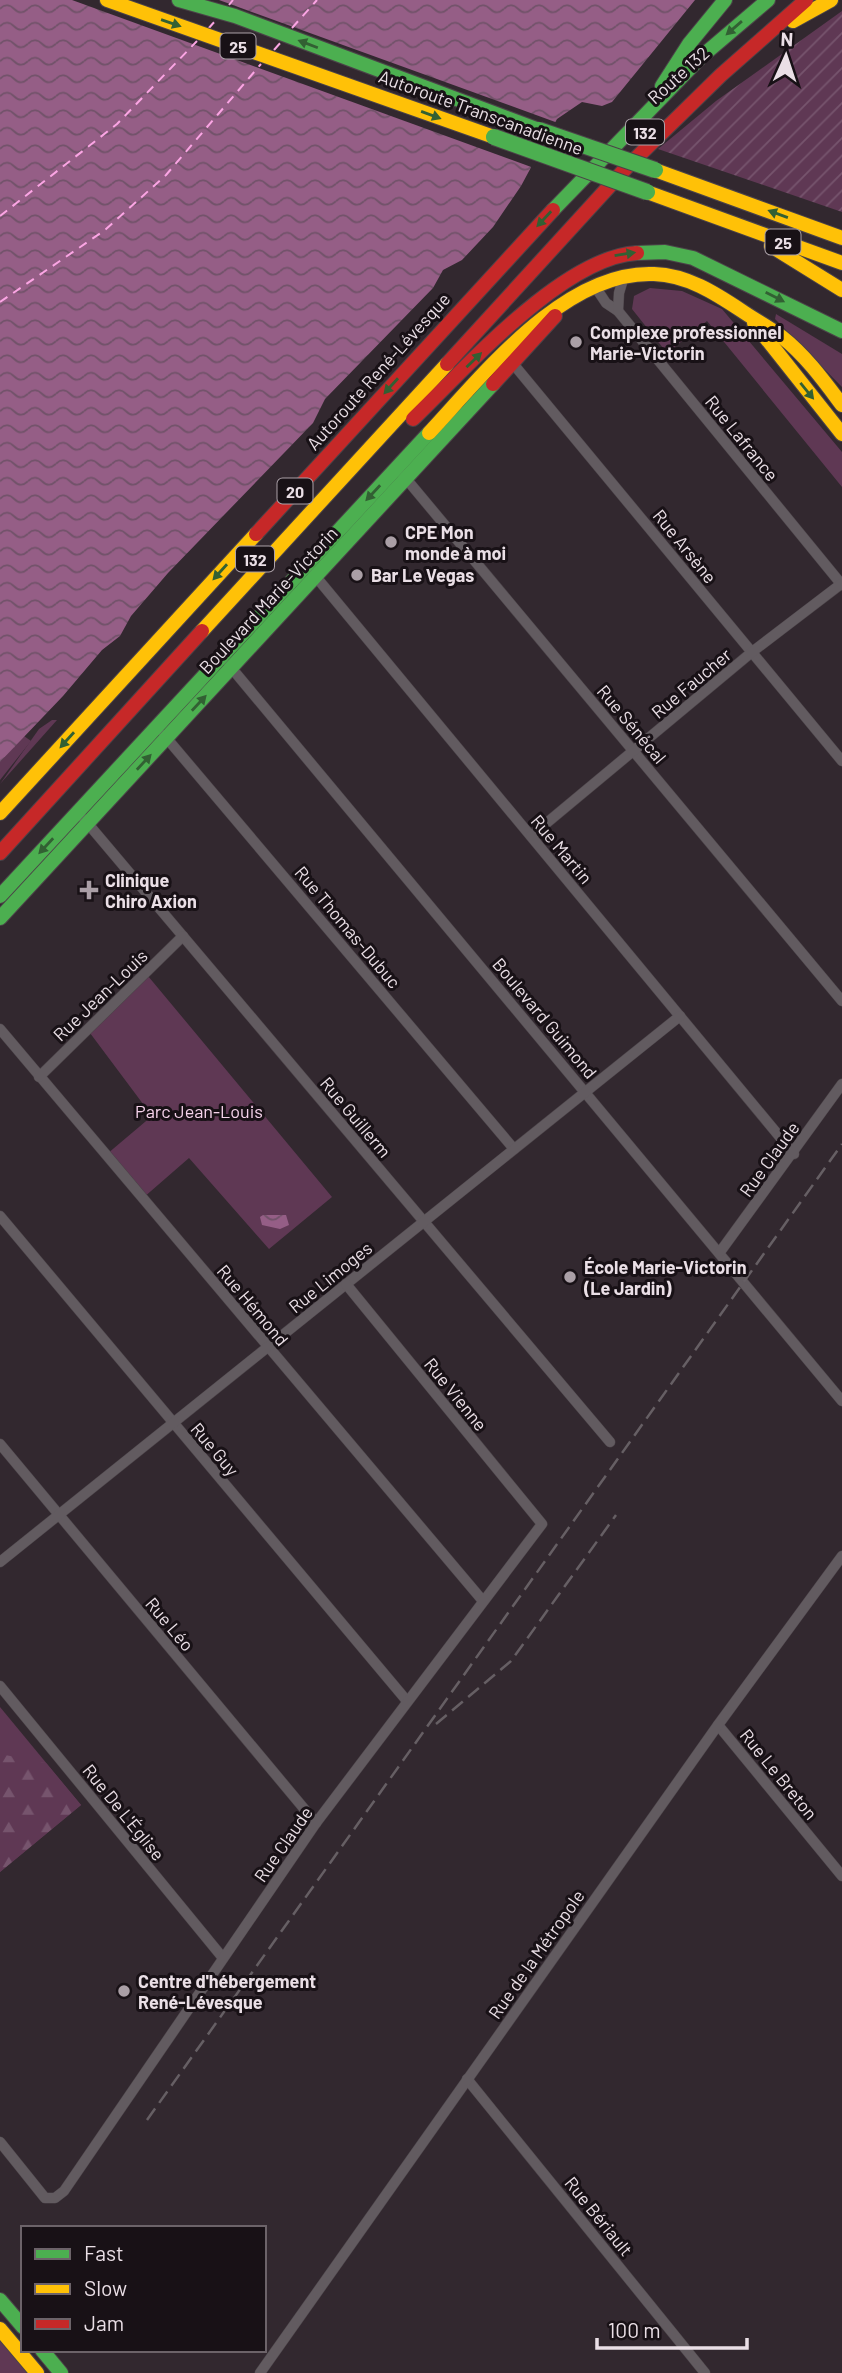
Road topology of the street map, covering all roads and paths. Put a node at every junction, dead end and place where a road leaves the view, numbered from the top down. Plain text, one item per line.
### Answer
1 (107, 0) edge
2 (179, 0) edge
3 (725, 0) edge
4 (768, 0) edge
5 (795, 0) edge
6 (806, 0) edge
7 (831, 0) edge
8 (762, 37) junction
9 (645, 112) junction
10 (725, 221) junction
11 (842, 238) edge
12 (842, 262) edge
13 (624, 276) junction
14 (510, 280) joint
15 (594, 285) junction
16 (842, 290) edge
17 (618, 311) junction
18 (749, 316) junction
19 (842, 333) edge
20 (508, 358) junction
21 (842, 405) edge
22 (842, 434) edge
23 (401, 473) junction
24 (311, 571) junction
25 (841, 584) edge
26 (752, 652) junction
27 (226, 663) junction
28 (162, 732) junction
29 (633, 751) junction
30 (842, 761) edge
31 (0, 813) edge
32 (82, 818) junction
33 (531, 836) junction
34 (0, 837) edge
35 (0, 853) edge
36 (0, 868) edge
37 (0, 896) edge
38 (0, 918) edge
39 (183, 936) junction
40 (842, 1001) edge
41 (680, 1016) junction
42 (0, 1029) edge
43 (39, 1077) junction
44 (842, 1084) edge
45 (585, 1091) junction
46 (514, 1149) junction
47 (794, 1154) junction
48 (0, 1216) edge
49 (424, 1221) junction
50 (720, 1252) junction
51 (346, 1284) junction
52 (268, 1347) junction
53 (842, 1401) edge
54 (173, 1423) junction
55 (610, 1442) dead end
56 (0, 1444) edge
57 (58, 1515) junction
58 (542, 1524) joint
59 (842, 1556) edge
60 (0, 1562) edge
61 (483, 1601) junction
62 (0, 1686) edge
63 (407, 1701) junction
64 (718, 1725) junction
65 (316, 1823) junction
66 (842, 1876) edge
67 (223, 1958) junction
68 (467, 2079) junction
69 (0, 2142) edge
70 (0, 2302) edge
71 (21, 2325) edge
72 (0, 2329) edge
73 (44, 2352) edge
74 (37, 2373) edge
75 (61, 2373) edge
76 (260, 2373) edge
77 (705, 2373) edge

1 -> 10 main road, Autoroute Transcanadienne / 25, bridge
11 -> 2 main road, Autoroute Transcanadienne / 25, bridge
3 - 9 main road
4 -> 9 main road, Route 132 / 132
5 - 14 main road, Route 132 / 132
6 - 8 main road
7 - 8 main road
8 - 35 main road
9 -> 31 main road, Autoroute René-Lévesque / 20
10 - 12 main road, Autoroute Transcanadienne / 25
10 - 16 main road
13 - 15 main road, Boulevard Marie-Victorin
13 - 17 street
13 - 18 main road, Boulevard Marie-Victorin
14 - 34 main road, Autoroute René-Lévesque / 132
15 - 17 street, Rue Lafrance
15 - 20 main road, Boulevard Marie-Victorin
17 - 25 street, Rue Lafrance
18 - 21 main road, Boulevard Marie-Victorin
18 -> 22 main road, Boulevard Marie-Victorin
36 -> 19 main road
20 - 23 main road, Boulevard Marie-Victorin
20 - 26 street, Rue Arsène
23 - 24 main road, Boulevard Marie-Victorin
23 - 29 street, Rue Sénécal
24 - 27 main road, Boulevard Marie-Victorin
24 - 33 street, Rue Martin
25 - 26 street, Rue Faucher
26 - 29 street, Rue Faucher
26 - 30 street, Rue Arsène
27 - 28 main road, Boulevard Marie-Victorin
27 - 45 street, Boulevard Guimond
28 - 32 main road, Boulevard Marie-Victorin
28 - 46 street, Rue Thomas-Dubuc
29 - 33 street, Rue Faucher
29 - 40 street, Rue Sénécal
32 -> 37 main road, Boulevard Marie-Victorin
32 - 38 main road, Boulevard Marie-Victorin
32 - 39 street, Rue Guillerm
33 - 41 street, Rue Martin
39 - 43 street, Rue Jean-Louis
39 - 49 street, Rue Guillerm
41 - 45 street, Rue Limoges
41 - 47 street, Rue Martin
42 - 43 street, Rue Hémond
43 - 52 street, Rue Hémond
44 - 47 street, Rue Claude
45 - 46 street, Rue Limoges
45 - 50 street, Boulevard Guimond
46 - 49 street, Rue Limoges
47 - 50 street, Rue Claude
48 - 54 street, Rue Guy
49 - 51 street, Rue Limoges
49 - 55 street, Rue Guillerm
50 - 53 street, Boulevard Guimond
51 - 52 street, Rue Limoges
51 - 58 street, Rue Vienne
52 - 54 street, Rue Limoges
52 - 61 street, Rue Hémond
54 - 57 street, Rue Limoges
54 - 63 street, Rue Guy
56 - 57 street, Rue Léo
57 - 60 street, Rue Limoges
57 - 65 street, Rue Léo
58 - 61 street, Rue Claude
59 - 64 street, Rue de la Métropole
61 - 63 street, Rue Claude
62 - 67 street, Rue De L'Église
63 - 65 street, Rue Claude
64 - 66 street, Rue Le Breton
64 - 68 street, Rue de la Métropole
65 - 67 street, Rue Claude
67 - 69 street, Rue Claude
68 - 76 street, Rue de la Métropole
68 - 77 street, Rue Bériault
70 - 71 main road
72 - 74 main road
73 - 75 main road

